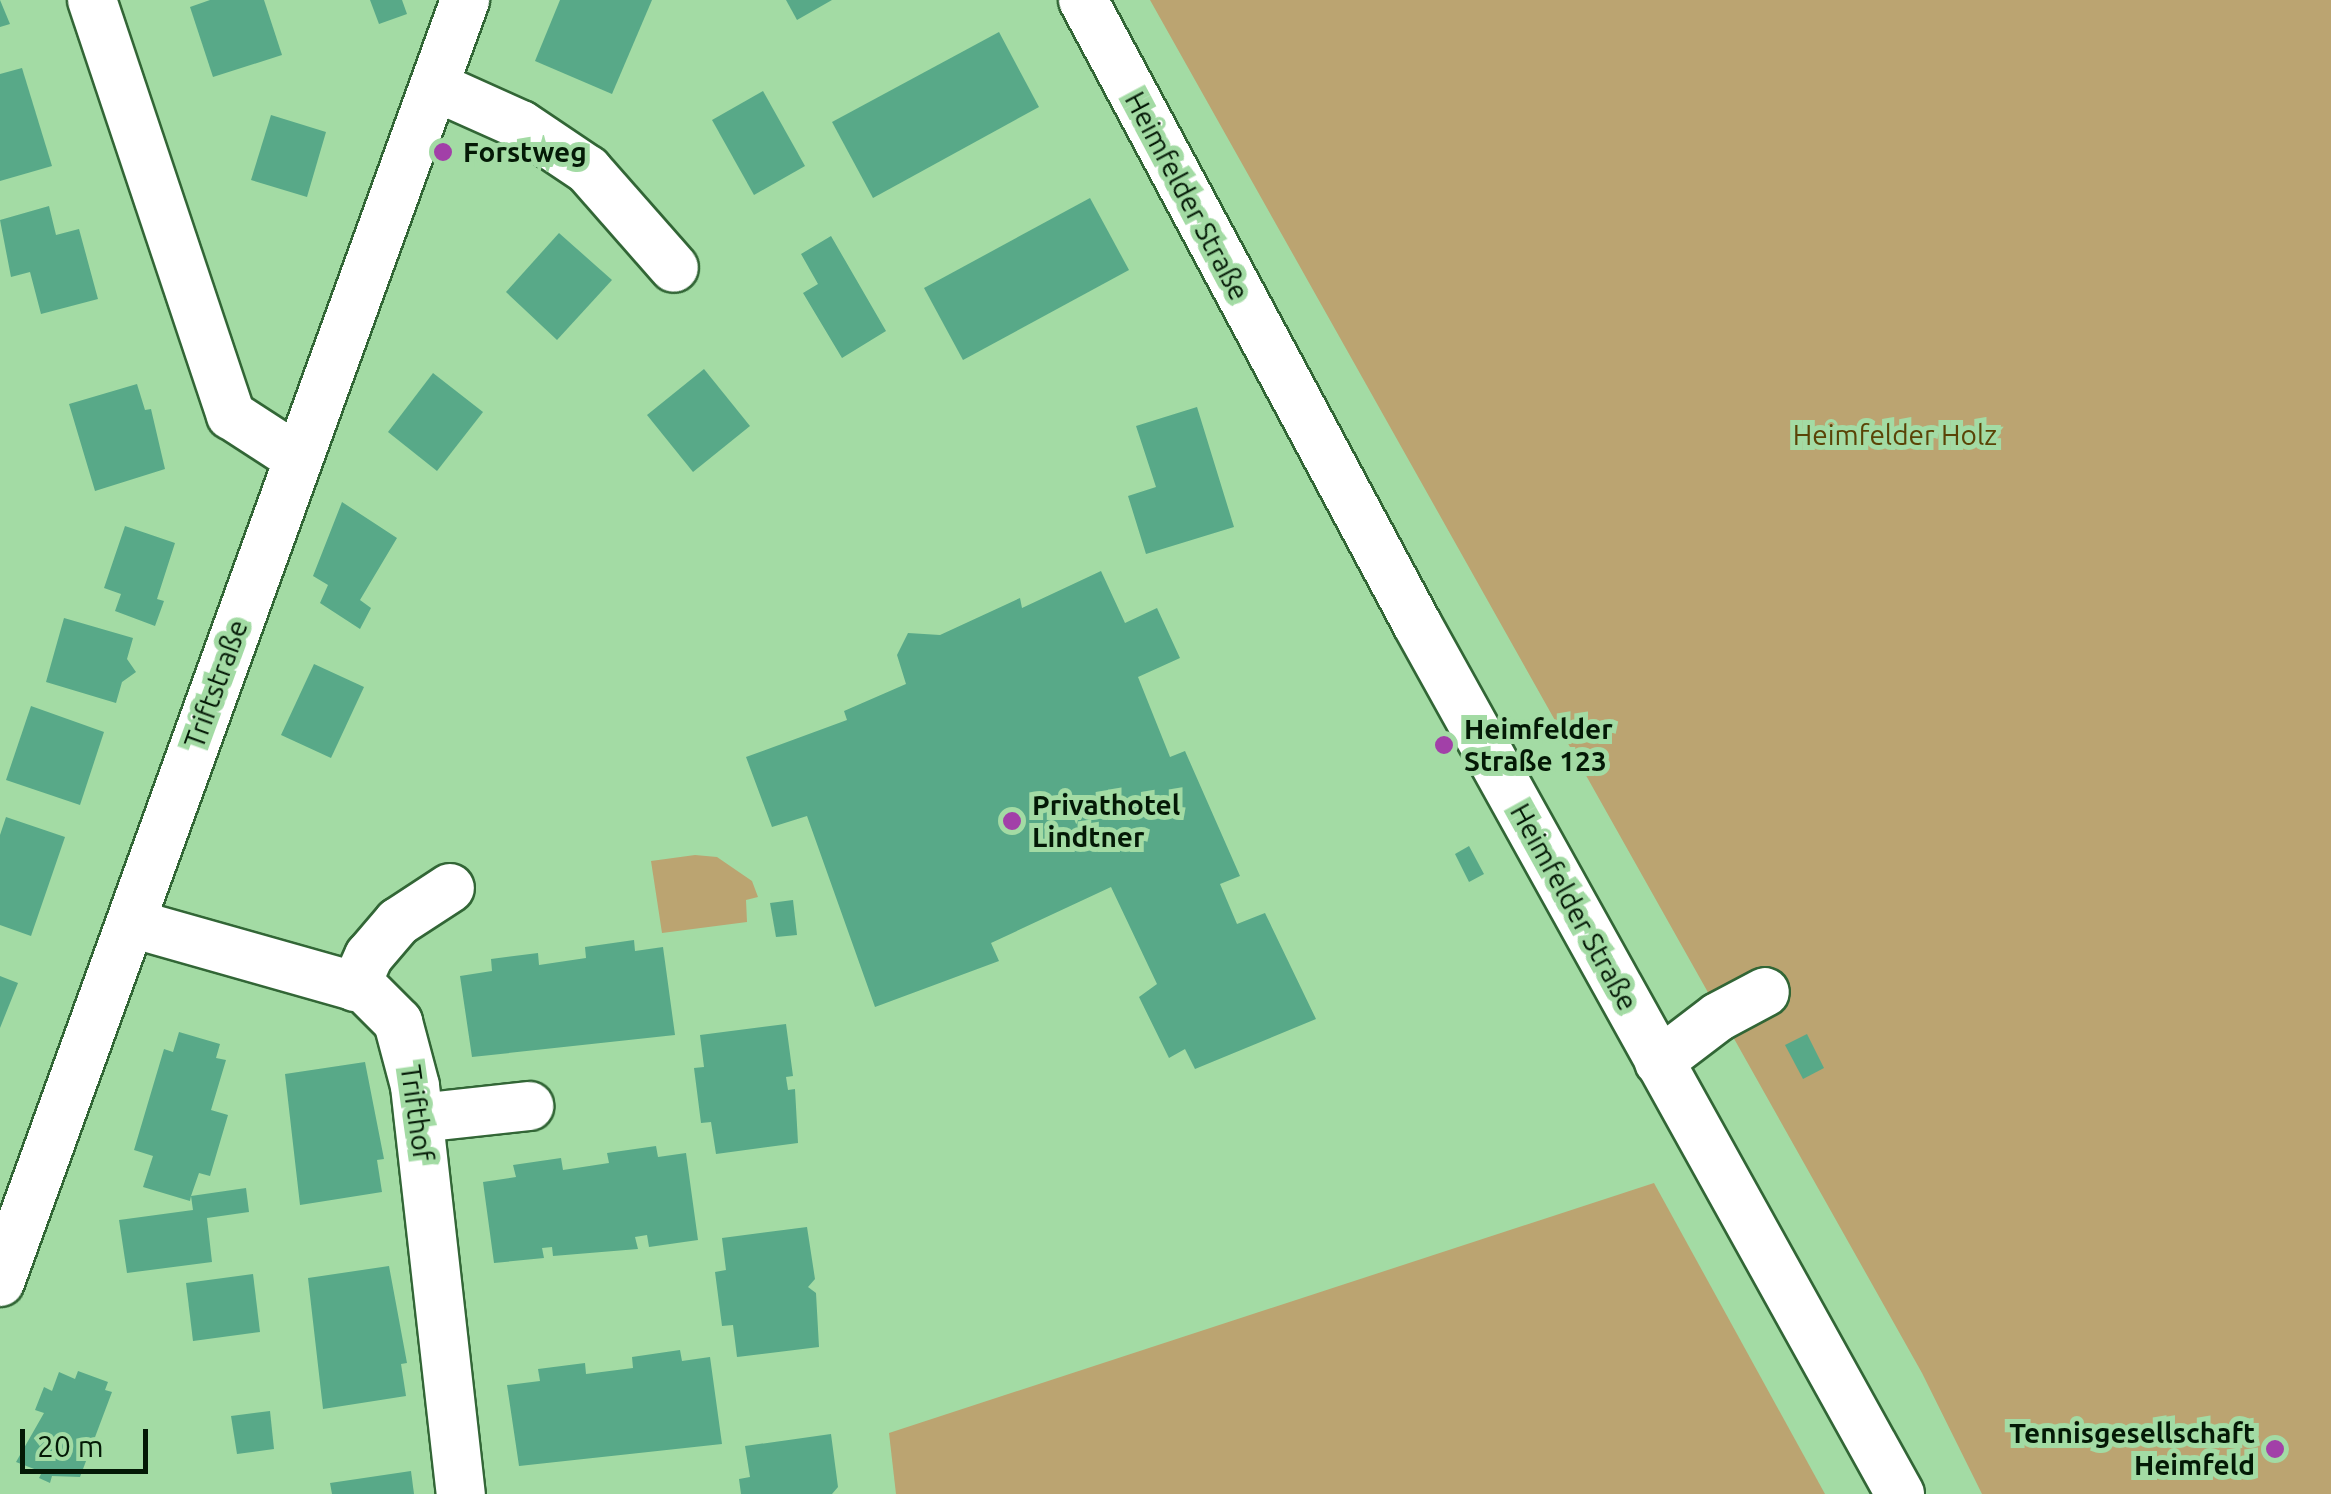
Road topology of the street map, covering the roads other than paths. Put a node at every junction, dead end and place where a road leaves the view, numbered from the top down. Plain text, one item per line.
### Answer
1 (92, 0) edge
2 (465, 0) edge
3 (1083, 0) edge
4 (434, 86) junction
5 (674, 268) dead end
6 (296, 457) junction
7 (450, 888) dead end
8 (130, 923) junction
9 (355, 987) junction
10 (1765, 992) dead end
11 (1659, 1062) junction
12 (529, 1106) dead end
13 (420, 1118) junction
14 (0, 1282) edge
15 (461, 1494) edge
16 (1900, 1494) edge

1 - 6 street
2 - 4 street, Triftstraße
3 - 11 street, Heimfelder Straße
4 - 5 street
4 - 6 street, Triftstraße
6 - 8 street, Triftstraße
7 - 9 street
8 - 9 street, Trifthof
8 - 14 street, Triftstraße
9 - 13 street, Trifthof
10 - 11 street
11 - 16 street, Heimfelder Straße
12 - 13 street
13 - 15 street, Trifthof

